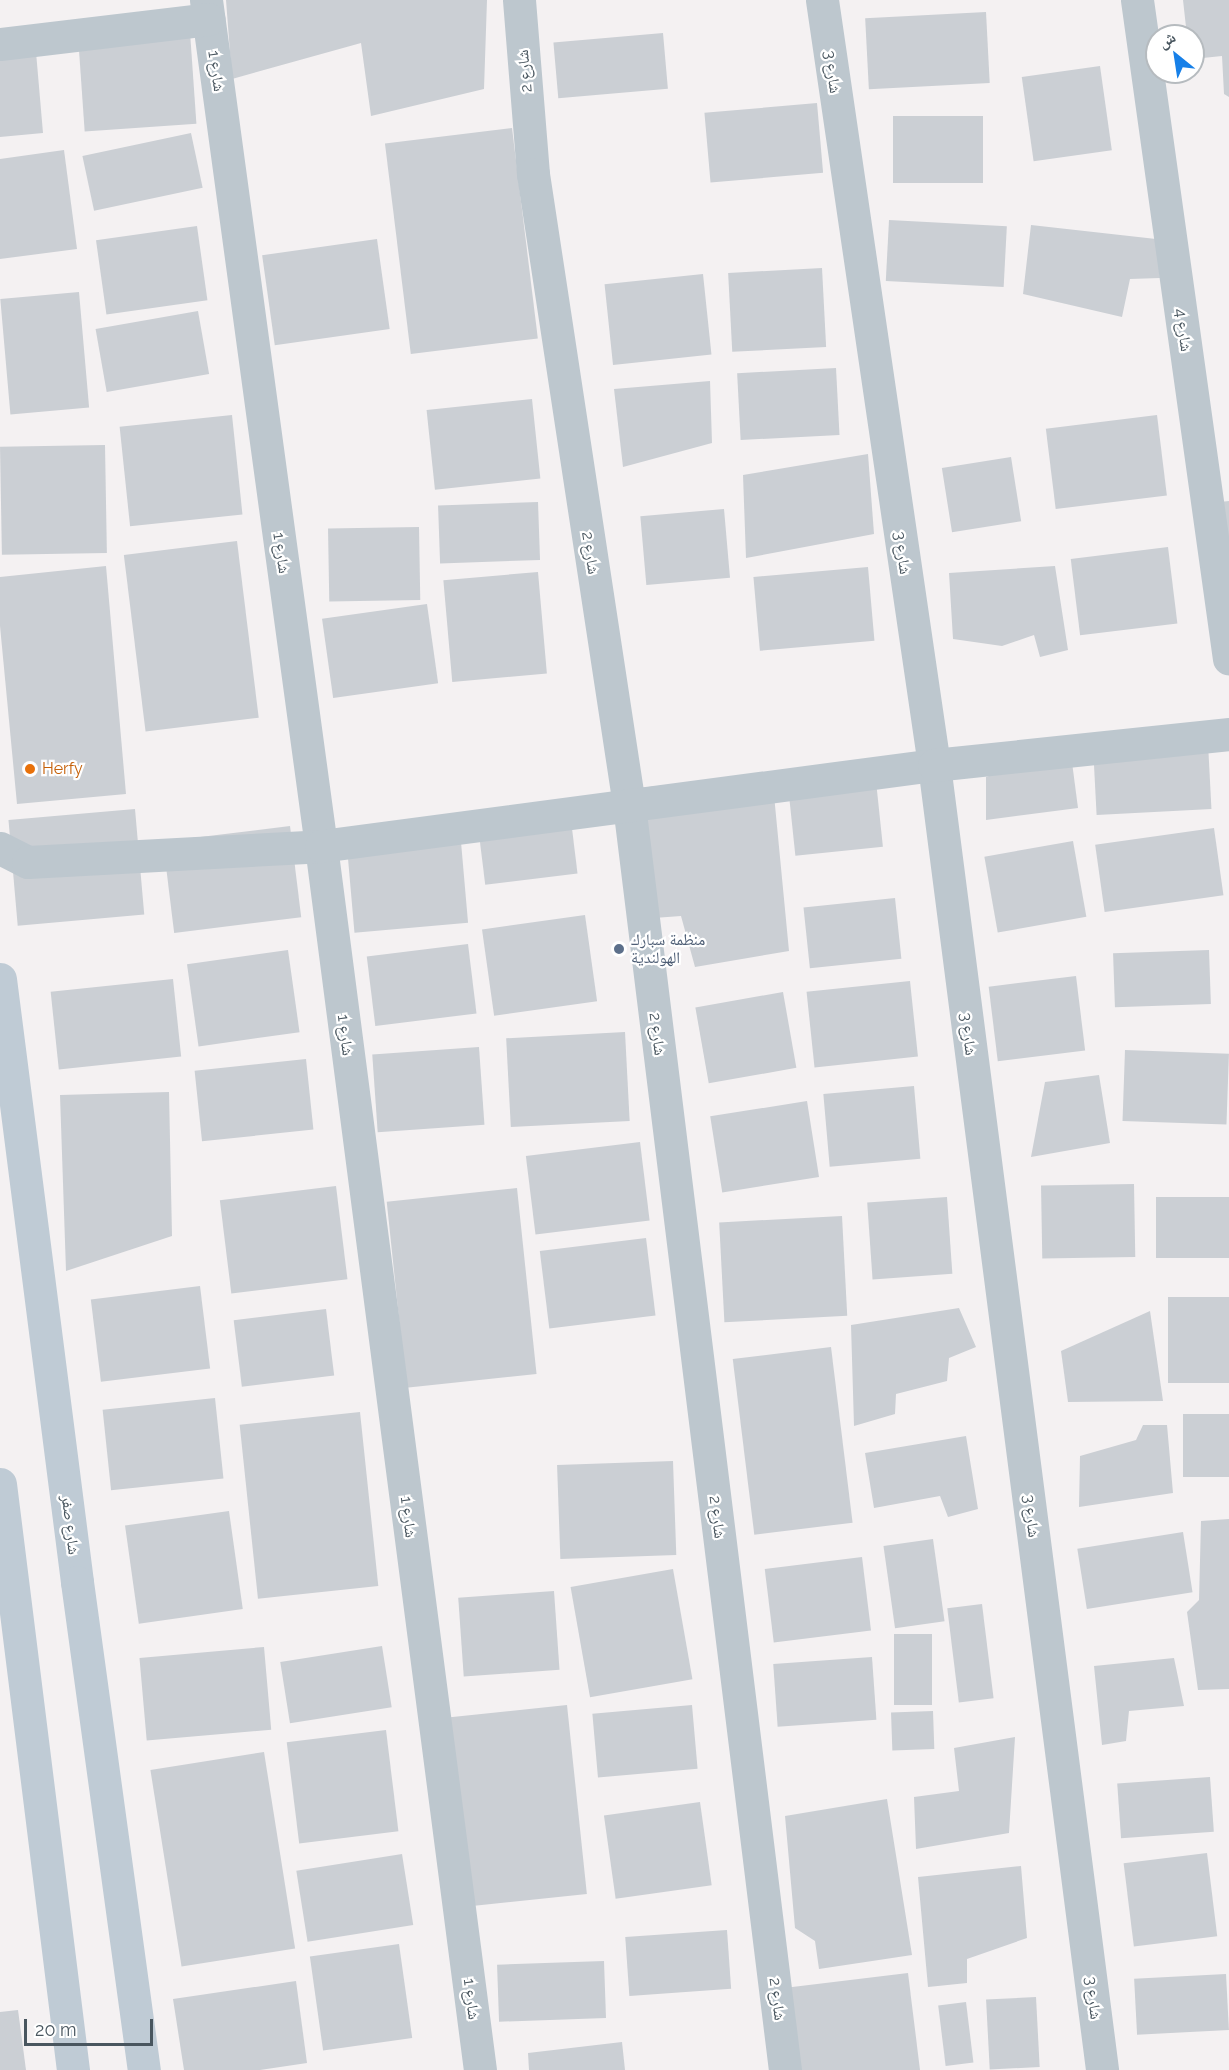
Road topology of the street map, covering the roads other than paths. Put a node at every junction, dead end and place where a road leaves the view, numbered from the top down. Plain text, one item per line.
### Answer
1 (519, 0) edge
2 (822, 0) edge
3 (1137, 0) edge
4 (208, 9) edge
5 (0, 44) edge
6 (1229, 659) edge
7 (1229, 734) edge
8 (934, 765) junction
9 (629, 806) junction
10 (321, 846) junction
11 (0, 848) edge
12 (0, 980) edge
13 (0, 1484) edge
14 (6, 1581) edge
15 (73, 2070) edge
16 (144, 2070) edge
17 (480, 2070) edge
18 (785, 2070) edge
19 (1102, 2070) edge

1 - 9 street, شارع 2
2 - 8 street, شارع 3
3 - 6 street, شارع 4
4 - 5 street
4 - 10 street, شارع 1
7 - 8 street
8 - 9 street
8 - 19 street, شارع 3
9 - 10 street
9 - 18 street, شارع 2
10 - 11 street
10 - 17 street, شارع 1
12 - 16 street, شارع صفر
13 - 14 street
14 - 15 street

